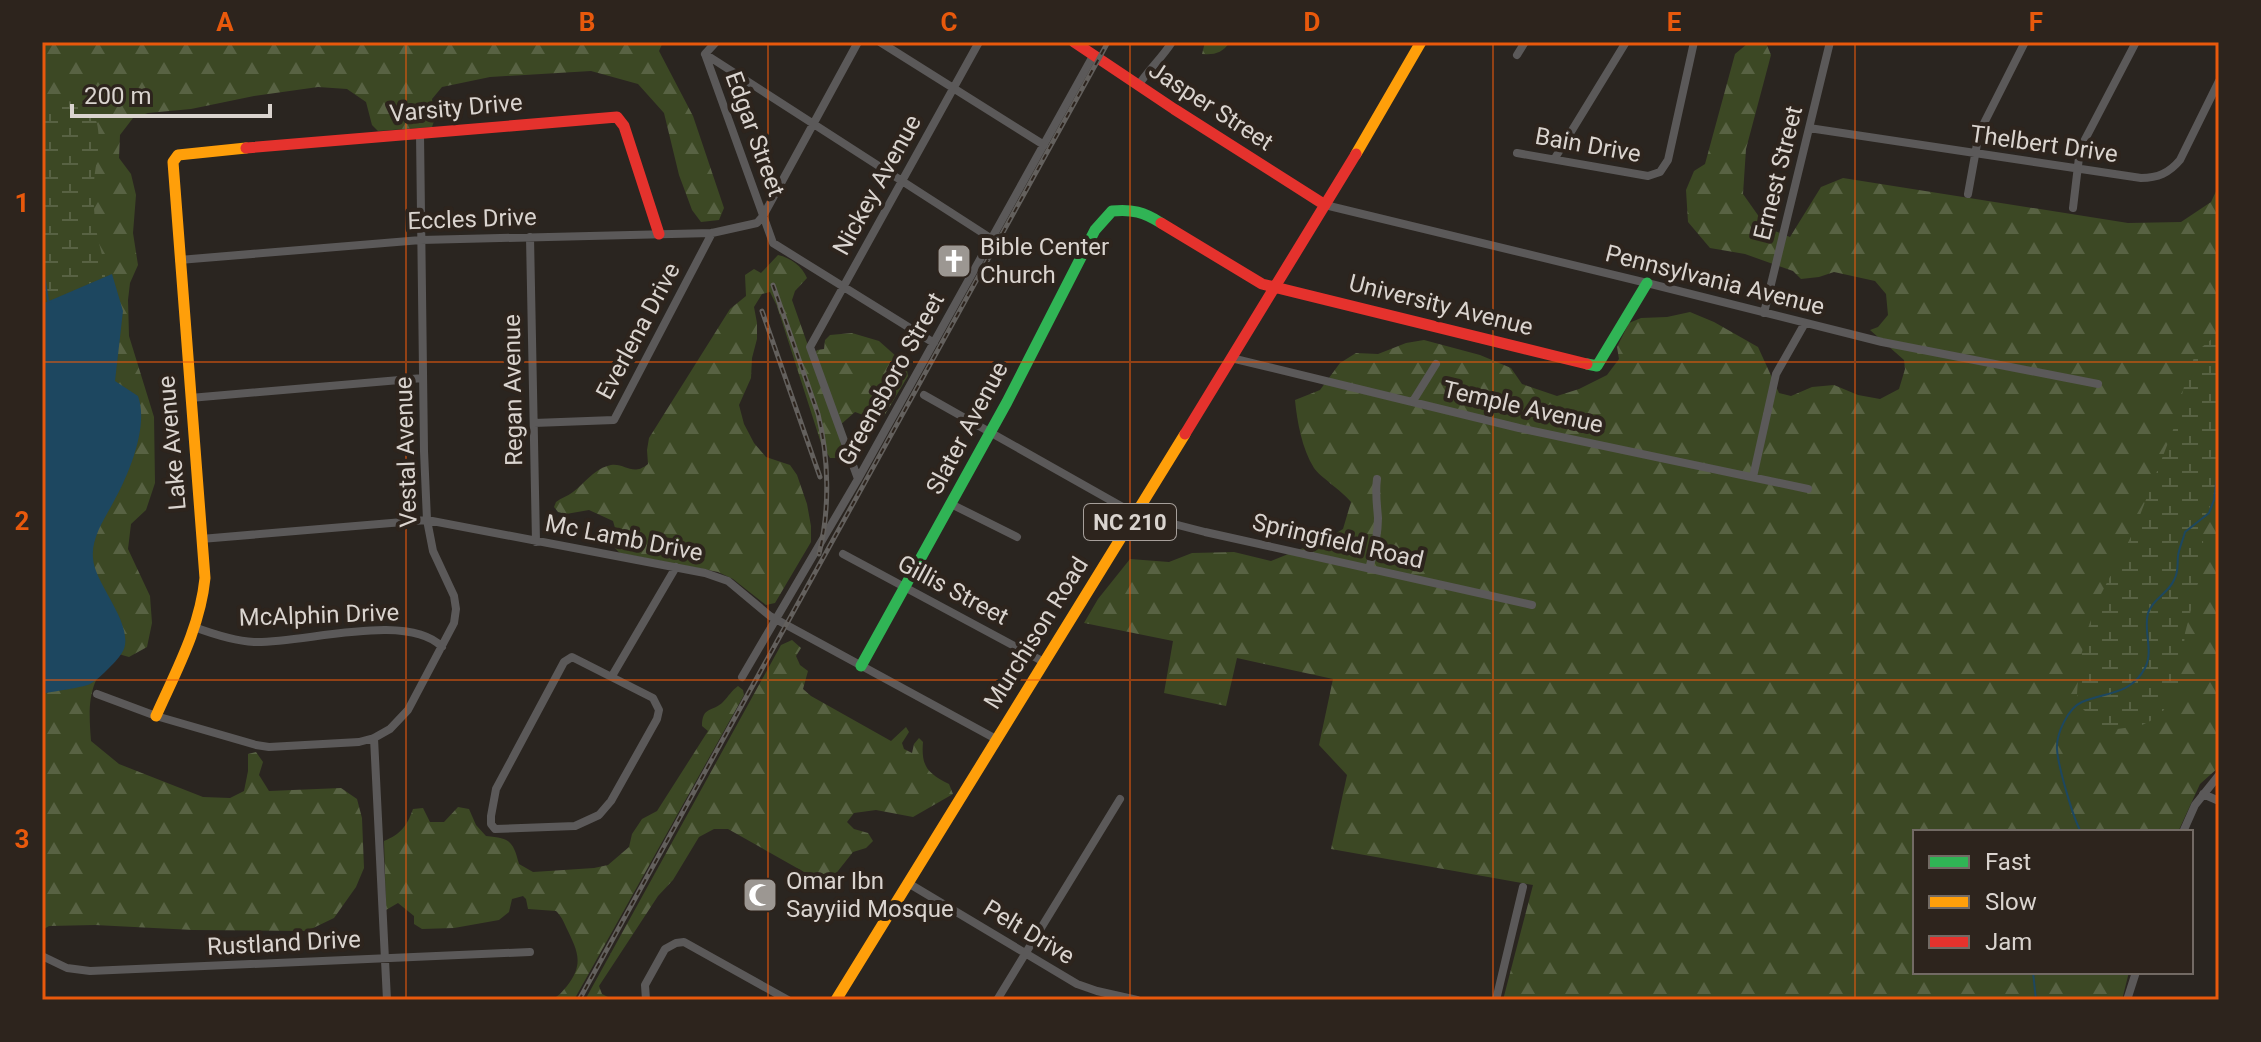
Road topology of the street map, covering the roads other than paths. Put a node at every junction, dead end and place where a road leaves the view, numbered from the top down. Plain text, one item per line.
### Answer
1 (716, 42) edge
2 (858, 42) edge
3 (880, 42) edge
4 (979, 42) edge
5 (1074, 42) edge
6 (1172, 42) edge
7 (1421, 42) edge
8 (1525, 42) edge
9 (1626, 42) edge
10 (1694, 42) edge
11 (1830, 42) edge
12 (2025, 42) edge
13 (2136, 42) edge
14 (705, 54) junction
15 (1517, 55) dead end
16 (1093, 56) junction
17 (2219, 81) edge
18 (1138, 86) junction
19 (953, 88) junction
20 (813, 124) junction
21 (1809, 128) junction
22 (420, 134) junction
23 (1044, 145) junction
24 (1517, 153) dead end
25 (1975, 154) junction
26 (175, 158) joint
27 (1555, 158) junction
28 (2076, 168) junction
29 (902, 181) junction
30 (1968, 194) dead end
31 (1325, 205) junction
32 (2073, 208) dead end
33 (1112, 211) joint
34 (763, 216) junction
35 (712, 233) junction
36 (659, 234) junction
37 (530, 237) junction
38 (992, 239) junction
39 (421, 240) junction
40 (179, 260) junction
41 (1647, 283) junction
42 (844, 286) junction
43 (1275, 287) junction
44 (1764, 313) junction
45 (1805, 323) junction
46 (934, 343) junction
47 (1231, 358) junction
48 (1436, 364) dead end
49 (423, 378) junction
50 (2098, 384) dead end
51 (924, 395) dead end
52 (190, 398) junction
53 (1413, 401) junction
54 (534, 423) junction
55 (990, 432) junction
56 (1753, 477) junction
57 (858, 479) junction
58 (1377, 479) dead end
59 (1808, 489) dead end
60 (951, 504) junction
61 (1135, 514) junction
62 (427, 520) junction
63 (1017, 537) dead end
64 (201, 539) junction
65 (536, 542) junction
66 (843, 554) dead end
67 (676, 567) junction
68 (1369, 569) junction
69 (905, 587) junction
70 (1532, 605) dead end
71 (775, 619) junction
72 (194, 627) junction
73 (442, 647) junction
74 (1044, 662) junction
75 (861, 666) junction
76 (612, 676) junction
77 (742, 677) dead end
78 (97, 694) dead end
79 (156, 716) junction
80 (374, 738) junction
81 (996, 739) junction
82 (2219, 775) edge
83 (2203, 794) junction
84 (1120, 799) dead end
85 (2219, 801) edge
86 (2184, 830) edge
87 (908, 883) junction
88 (1523, 887) dead end
89 (530, 952) dead end
90 (1026, 953) junction
91 (42, 956) edge
92 (385, 958) junction
93 (2135, 974) edge
94 (1096, 996) edge
95 (387, 1000) edge
96 (646, 1000) edge
97 (788, 1000) edge
98 (836, 1000) edge
99 (997, 1000) edge
100 (1137, 1000) edge
101 (1496, 1000) edge
102 (2127, 1000) edge

1 - 14 street, Edgar Street
2 - 20 street
3 - 19 street
4 - 19 street, Nickey Avenue
5 - 16 street, Jasper Street
6 - 18 street
7 - 31 street, Murchison Road / NC 210
8 - 15 street
9 - 27 street
10 - 27 street, Bain Drive
11 - 21 street, Ernest Street
12 - 25 street
13 - 28 street
14 - 20 street
14 - 34 street, Edgar Street
16 - 18 street, Jasper Street
16 - 23 street, Greensboro Street
17 - 28 street, Thelbert Drive
18 - 31 street, Jasper Street
19 - 23 street
19 - 29 street, Nickey Avenue
20 - 29 street
20 - 34 street
21 - 25 street, Thelbert Drive
21 - 44 street, Ernest Street
22 - 26 street, Varsity Drive
22 - 36 street, Varsity Drive
22 - 39 street, Vestal Avenue
23 - 38 street, Greensboro Street
24 - 27 street, Bain Drive
25 - 28 street, Thelbert Drive
25 - 30 street
26 - 40 street, Lake Avenue
28 - 32 street
29 - 38 street
29 - 42 street, Nickey Avenue
31 - 41 street, Pennsylvania Avenue
31 - 43 street, Murchison Road / NC 210
33 - 43 street, University Avenue
33 - 55 street, Slater Avenue
34 - 35 street, Eccles Drive
34 - 42 street, Edgar Street
35 - 36 street, Eccles Drive
35 - 54 street, Everlena Drive
36 - 37 street, Eccles Drive
37 - 39 street, Eccles Drive
37 - 54 street, Regan Avenue
38 - 46 street, Greensboro Street
39 - 40 street, Eccles Drive
39 - 49 street, Vestal Avenue
40 - 52 street, Lake Avenue
41 - 43 street, University Avenue
41 - 44 street, Pennsylvania Avenue
42 - 46 street
42 - 57 street, Nickey Avenue
43 - 47 street, Murchison Road / NC 210
44 - 45 street, Pennsylvania Avenue
45 - 50 street, Pennsylvania Avenue
45 - 56 street
46 - 57 street, Greensboro Street
47 - 53 street, Temple Avenue
47 - 61 street, Murchison Road / NC 210
48 - 53 street
49 - 52 street
49 - 62 street, Vestal Avenue
51 - 55 street, Springfield Road
52 - 64 street, Lake Avenue
53 - 56 street, Temple Avenue
54 - 65 street, Regan Avenue
55 - 60 street, Slater Avenue
55 - 61 street, Springfield Road
56 - 59 street, Temple Avenue
57 - 71 street, Greensboro Street
58 - 68 street
60 - 63 street
60 - 69 street, Slater Avenue
61 - 68 street, Springfield Road
61 - 74 street, Murchison Road / NC 210
62 - 64 street, Mc Lamb Drive
62 - 65 street, Mc Lamb Drive
62 - 73 street, Vestal Avenue
64 - 72 street, Lake Avenue
65 - 67 street, Mc Lamb Drive
66 - 69 street, Gillis Street
67 - 71 street, Mc Lamb Drive
67 - 76 street
68 - 70 street, Springfield Road
69 - 74 street, Gillis Street
69 - 75 street, Slater Avenue
71 - 75 street, Mc Lamb Drive
71 - 77 street, Greensboro Street
72 - 73 street, McAlphin Drive
72 - 79 street, Lake Avenue
73 - 80 street, Vestal Avenue
74 - 81 street, Murchison Road / NC 210
75 - 81 street, Mc Lamb Drive
76 - 76 street
78 - 79 street, Vestal Avenue
79 - 80 street, Vestal Avenue
80 - 92 street
81 - 87 street, Murchison Road / NC 210
82 - 83 street
83 - 85 street
83 - 86 street
84 - 90 street
87 - 90 street, Pelt Drive
87 - 98 street, Murchison Road / NC 210
88 - 101 street
89 - 92 street, Rustland Drive
90 - 94 street, Pelt Drive
90 - 99 street
91 - 92 street, Rustland Drive
92 - 95 street
93 - 102 street
94 - 100 street, Pelt Drive
96 - 97 street

